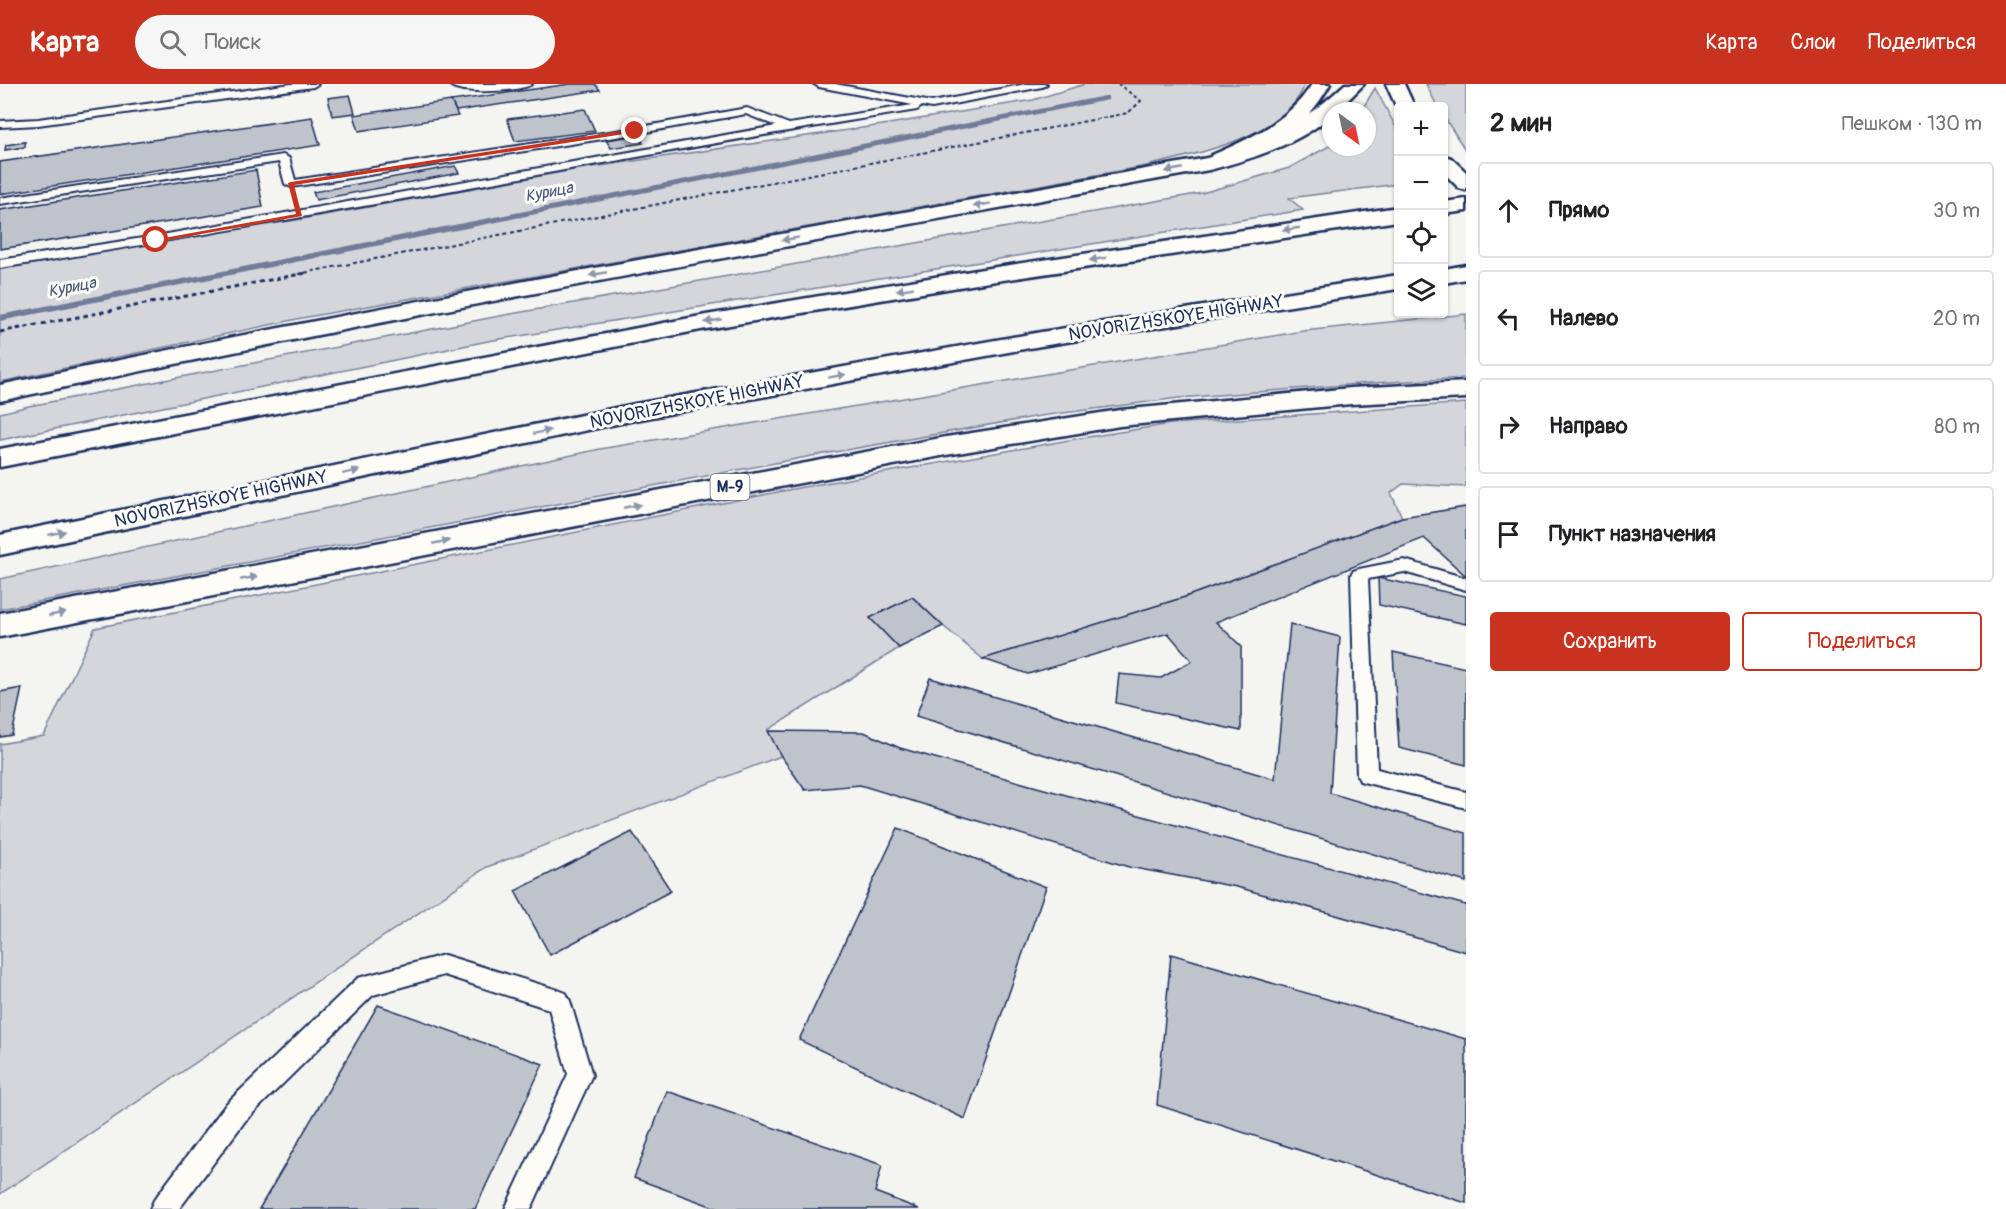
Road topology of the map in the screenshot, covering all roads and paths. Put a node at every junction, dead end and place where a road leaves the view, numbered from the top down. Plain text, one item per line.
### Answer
1 (313, 84) edge
2 (454, 84) edge
3 (527, 84) edge
4 (819, 84) edge
5 (1042, 84) edge
6 (1118, 84) edge
7 (1321, 84) edge
8 (1355, 84) edge
9 (1395, 84) edge
10 (1403, 102) edge
11 (932, 105) junction
12 (0, 124) edge
13 (788, 127) junction
14 (1209, 164) junction
15 (1448, 167) edge
16 (1466, 184) edge
17 (295, 199) junction
18 (0, 201) edge
19 (1466, 205) edge
20 (1448, 207) edge
21 (1394, 214) edge
22 (0, 264) edge
23 (1466, 272) edge
24 (1448, 275) edge
25 (1394, 283) edge
26 (0, 332) edge
27 (1466, 390) edge
28 (0, 393) edge
29 (0, 458) edge
30 (0, 545) edge
31 (1466, 584) edge
32 (0, 625) edge
33 (1466, 800) edge
34 (163, 1209) edge
35 (518, 1209) edge

1 - 12 lane
2 - 3 lane
4 - 11 lane
5 - 11 lane
6 - 26 path
7 - 14 main road
8 - 14 main road
9 - 10 main road
11 - 13 lane
13 - 17 lane
13 - 17 lane
14 -> 28 main road
15 - 16 main road
17 - 18 lane
17 - 22 lane
19 - 20 main road
21 -> 29 main road
23 - 24 main road
30 -> 25 main road, NOVORIZHSKOYE HIGHWAY
32 -> 27 main road, М-9
31 - 33 lane
34 - 35 lane

